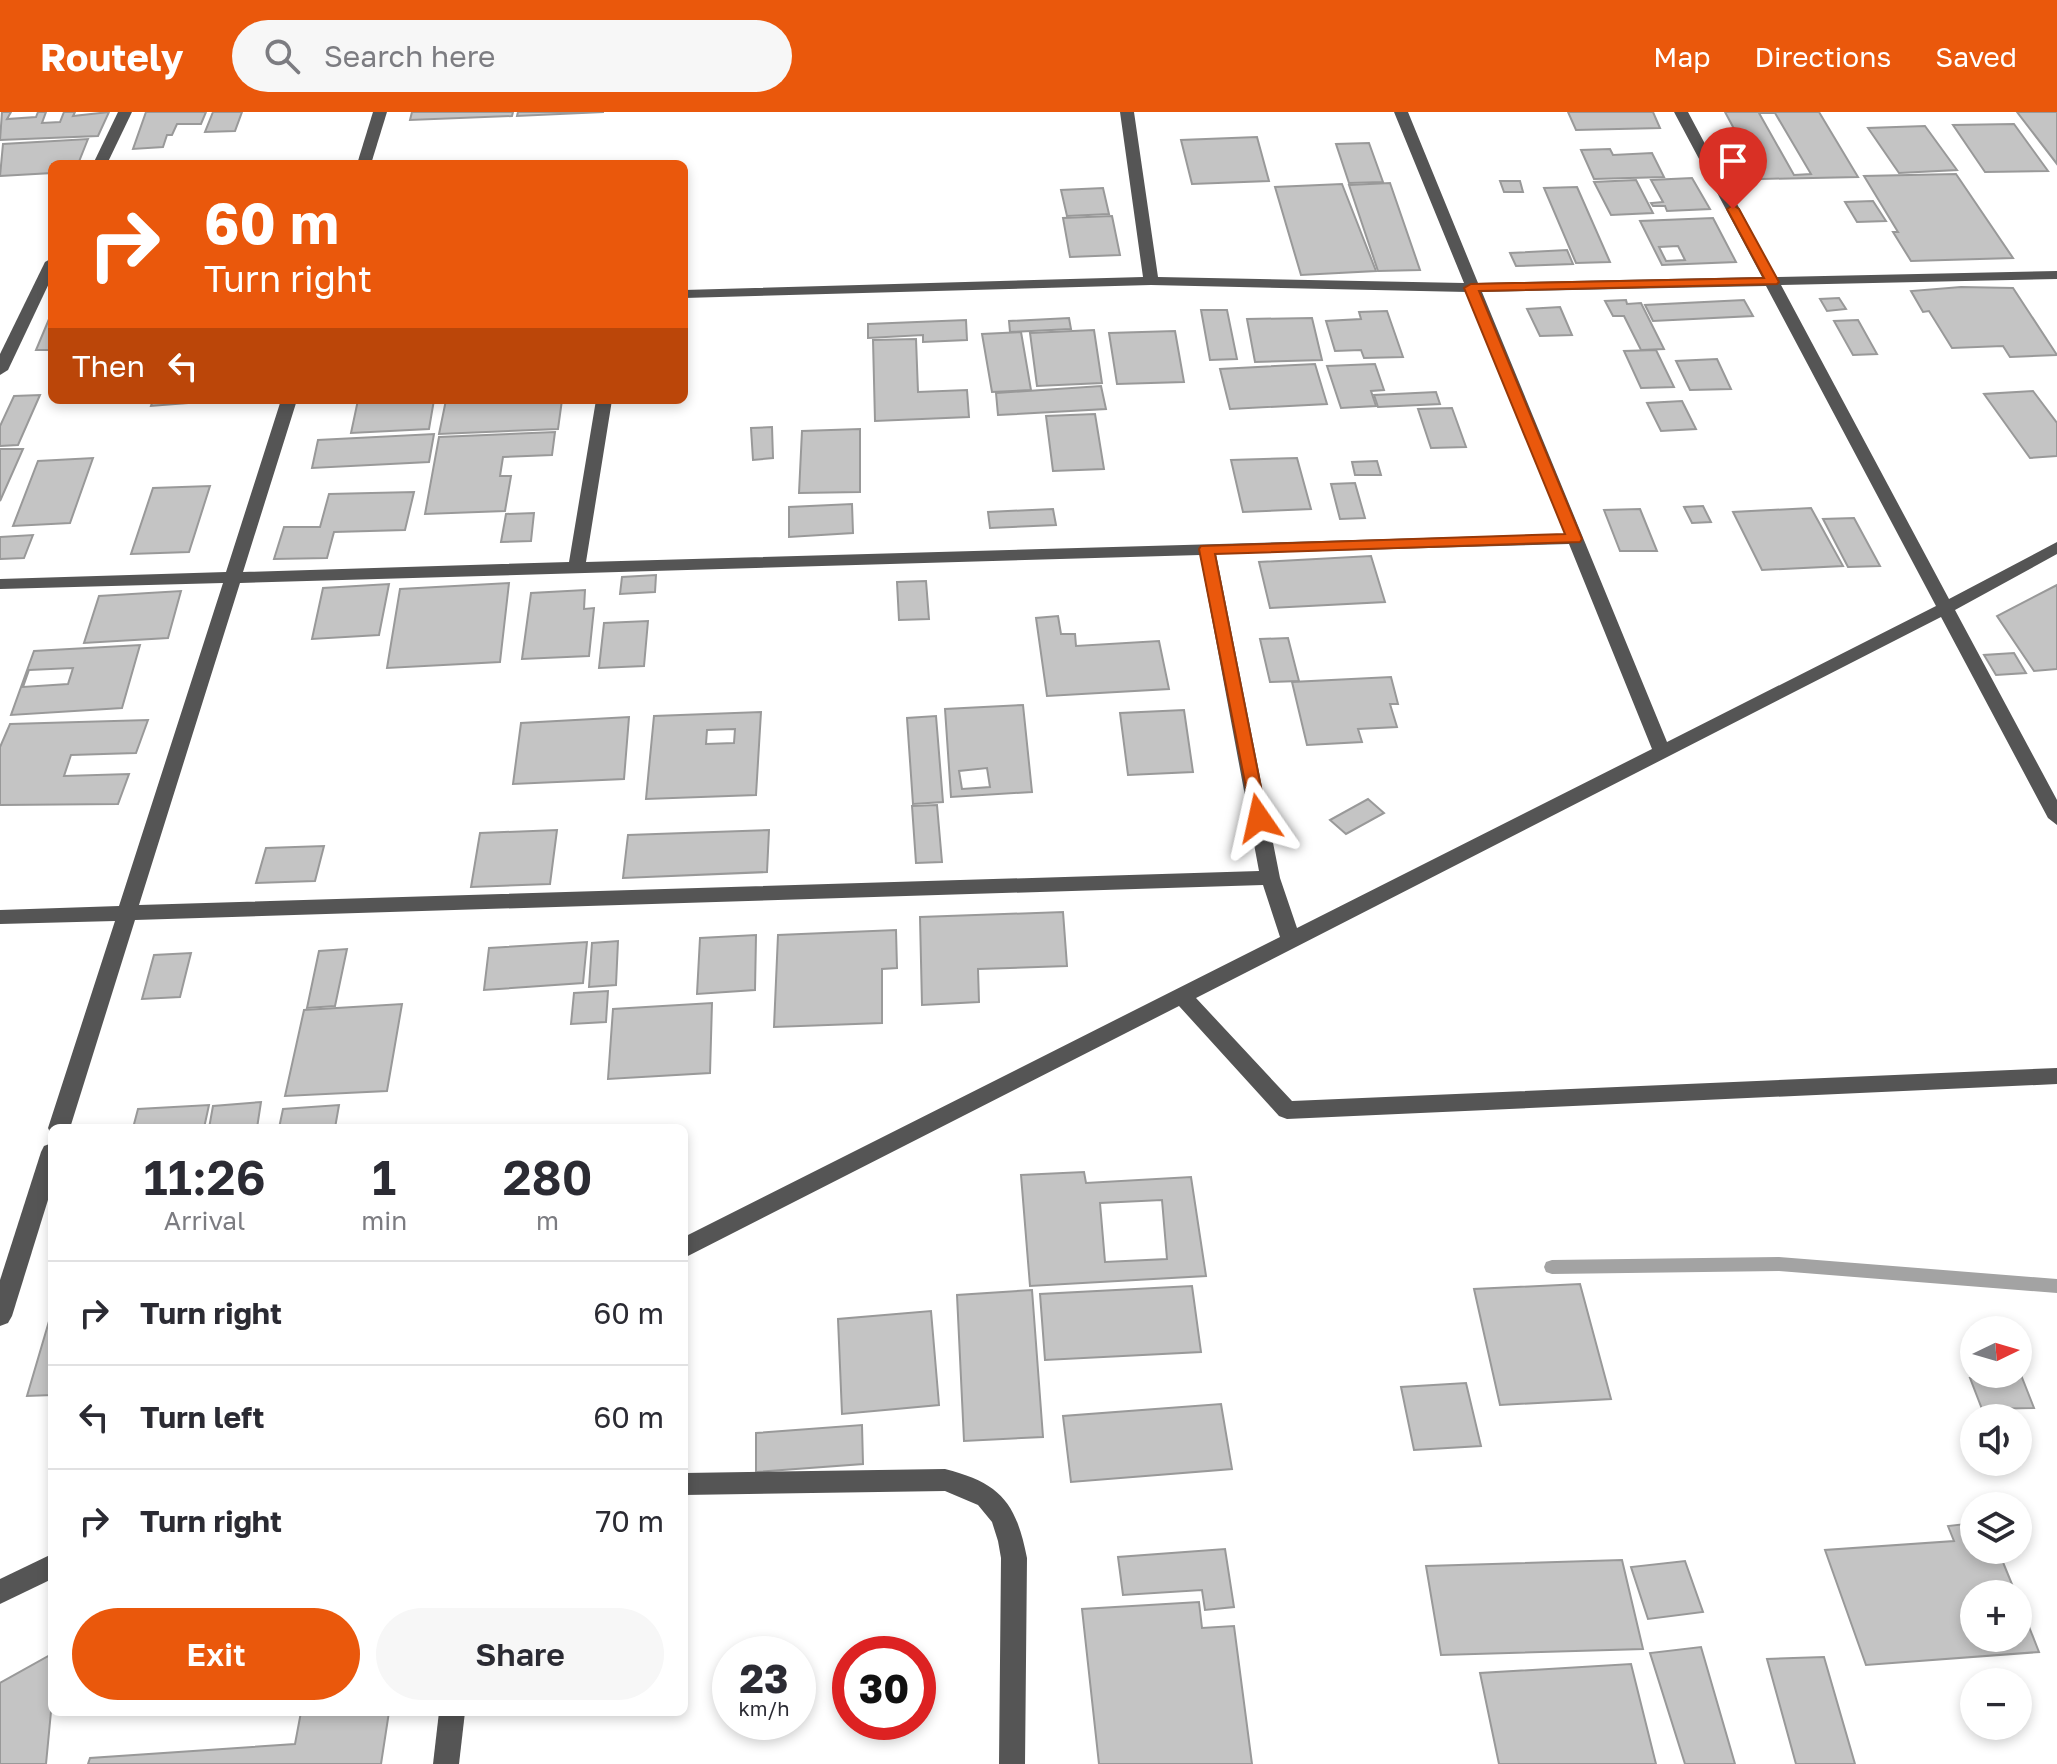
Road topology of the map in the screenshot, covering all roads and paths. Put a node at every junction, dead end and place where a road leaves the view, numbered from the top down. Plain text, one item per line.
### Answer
1 (125, 112) edge
2 (380, 112) edge
3 (1127, 112) edge
4 (1401, 112) edge
5 (1681, 112) edge
6 (102, 160) edge
7 (365, 160) edge
8 (48, 270) edge
9 (2057, 275) edge
10 (1151, 281) junction
11 (1772, 282) junction
12 (1471, 288) junction
13 (688, 294) edge
14 (0, 370) edge
15 (288, 404) edge
16 (603, 404) edge
17 (1574, 539) junction
18 (2057, 547) edge
19 (1207, 549) junction
20 (577, 568) junction
21 (234, 577) junction
22 (0, 584) edge
23 (1946, 608) junction
24 (1662, 752) junction
25 (2057, 818) edge
26 (1270, 878) junction
27 (128, 912) junction
28 (0, 917) edge
29 (1291, 940) junction
30 (1182, 996) junction
31 (2057, 1076) edge
32 (60, 1124) edge
33 (48, 1165) edge
34 (688, 1246) edge
35 (0, 1316) edge
36 (688, 1484) edge
37 (48, 1568) edge
38 (0, 1592) edge
39 (452, 1716) edge
40 (446, 1764) edge
41 (1012, 1764) edge

1 - 6 street
2 - 7 street
3 - 10 street
4 - 12 street
5 - 11 street
8 - 14 street
9 - 11 street
10 - 12 street
10 - 13 street
11 - 12 street
11 - 23 street
12 - 17 street
15 - 21 street
16 - 20 street
17 - 19 street
17 - 24 street
18 - 23 street
19 - 20 street
19 - 26 street
20 - 21 street
21 - 22 street
21 - 27 street
23 - 24 street
23 - 25 street
24 - 29 street
26 - 27 street
26 - 29 street
27 - 28 street
27 - 32 street
29 - 30 street
30 - 31 street
30 - 34 street
33 - 35 street
36 - 41 street
37 - 38 street
39 - 40 street

